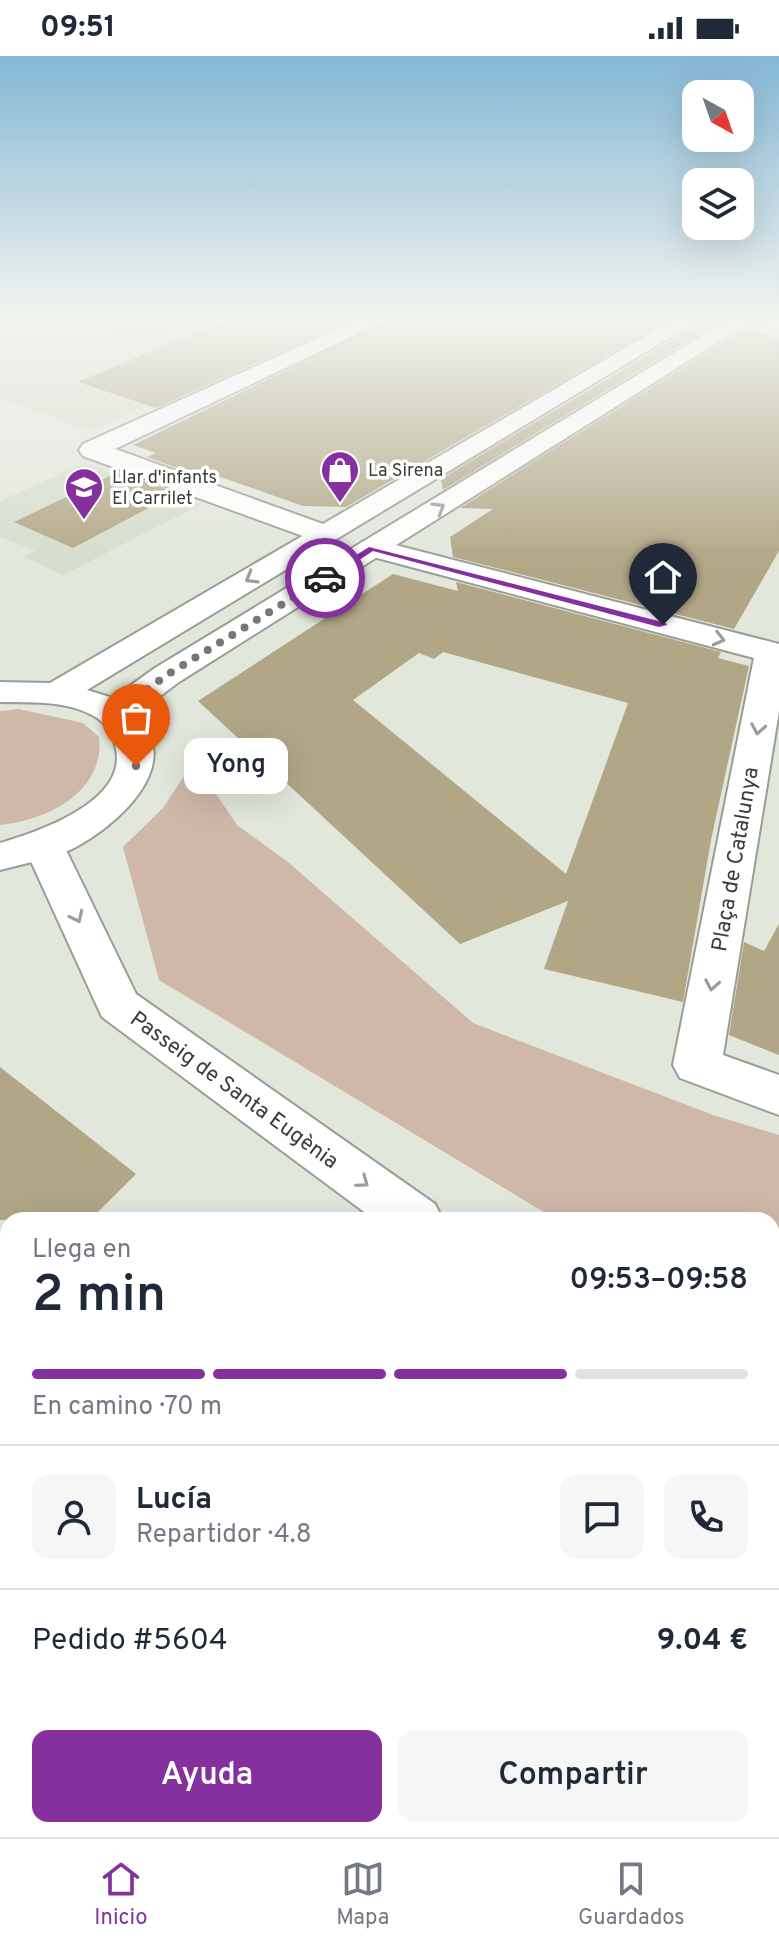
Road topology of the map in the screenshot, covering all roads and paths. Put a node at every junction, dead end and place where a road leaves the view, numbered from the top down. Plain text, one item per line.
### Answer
1 (194, 403) edge
2 (546, 403) edge
3 (607, 403) edge
4 (324, 534) junction
5 (372, 548) junction
6 (777, 648) edge
7 (0, 692) edge
8 (60, 692) junction
9 (114, 714) junction
10 (22, 852) edge
11 (779, 1095) edge
12 (405, 1212) edge

1 - 4 main road
2 - 4 main road
5 -> 3 main road
4 -> 8 main road
5 -> 6 main road
5 - 9 main road
6 -> 11 main road, Plaça de Catalunya
7 - 8 main road
8 - 9 main road
9 - 10 main road
10 -> 12 main road, Passeig de Santa Eugènia

